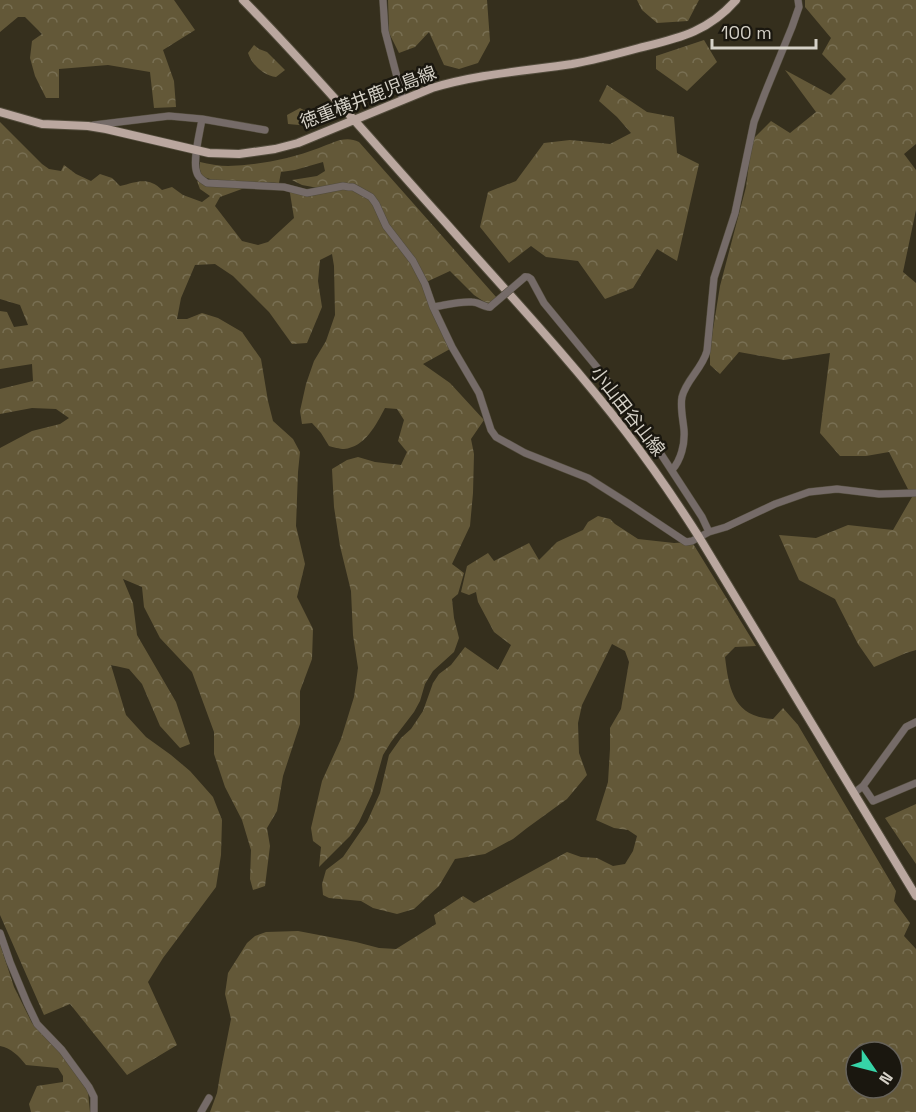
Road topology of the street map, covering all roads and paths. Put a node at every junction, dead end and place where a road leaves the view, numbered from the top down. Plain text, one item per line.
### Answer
1 (243, 0) edge
2 (383, 0) edge
3 (736, 0) edge
4 (798, 0) edge
5 (403, 100) junction
6 (0, 112) edge
7 (202, 119) junction
8 (354, 120) junction
9 (88, 126) junction
10 (265, 130) dead end
11 (197, 151) junction
12 (433, 307) junction
13 (672, 470) junction
14 (916, 493) edge
15 (710, 532) junction
16 (699, 537) junction
17 (916, 722) edge
18 (916, 783) edge
19 (863, 786) junction
20 (854, 793) junction
21 (916, 896) edge
22 (0, 933) edge
23 (209, 1098) dead end
24 (94, 1112) edge
25 (201, 1112) edge

1 - 8 main road, 小山田谷山線
2 - 5 street
3 - 5 main road, 徳重横井鹿児島線
4 - 13 street
5 - 8 main road, 徳重横井鹿児島線
6 - 9 main road, 徳重横井鹿児島線
7 - 9 street
7 - 10 street
7 - 11 street
8 - 11 main road, 徳重横井鹿児島線
8 - 16 main road, 小山田谷山線
9 - 11 main road, 徳重横井鹿児島線
11 - 12 street
12 - 13 street, bridge
12 - 16 street
13 - 15 street
14 - 15 street
15 - 16 street
16 - 20 main road, 小山田谷山線
17 - 19 street
18 - 19 street
19 - 20 street
20 - 21 main road, 小山田谷山線
22 - 24 street
23 - 25 street

